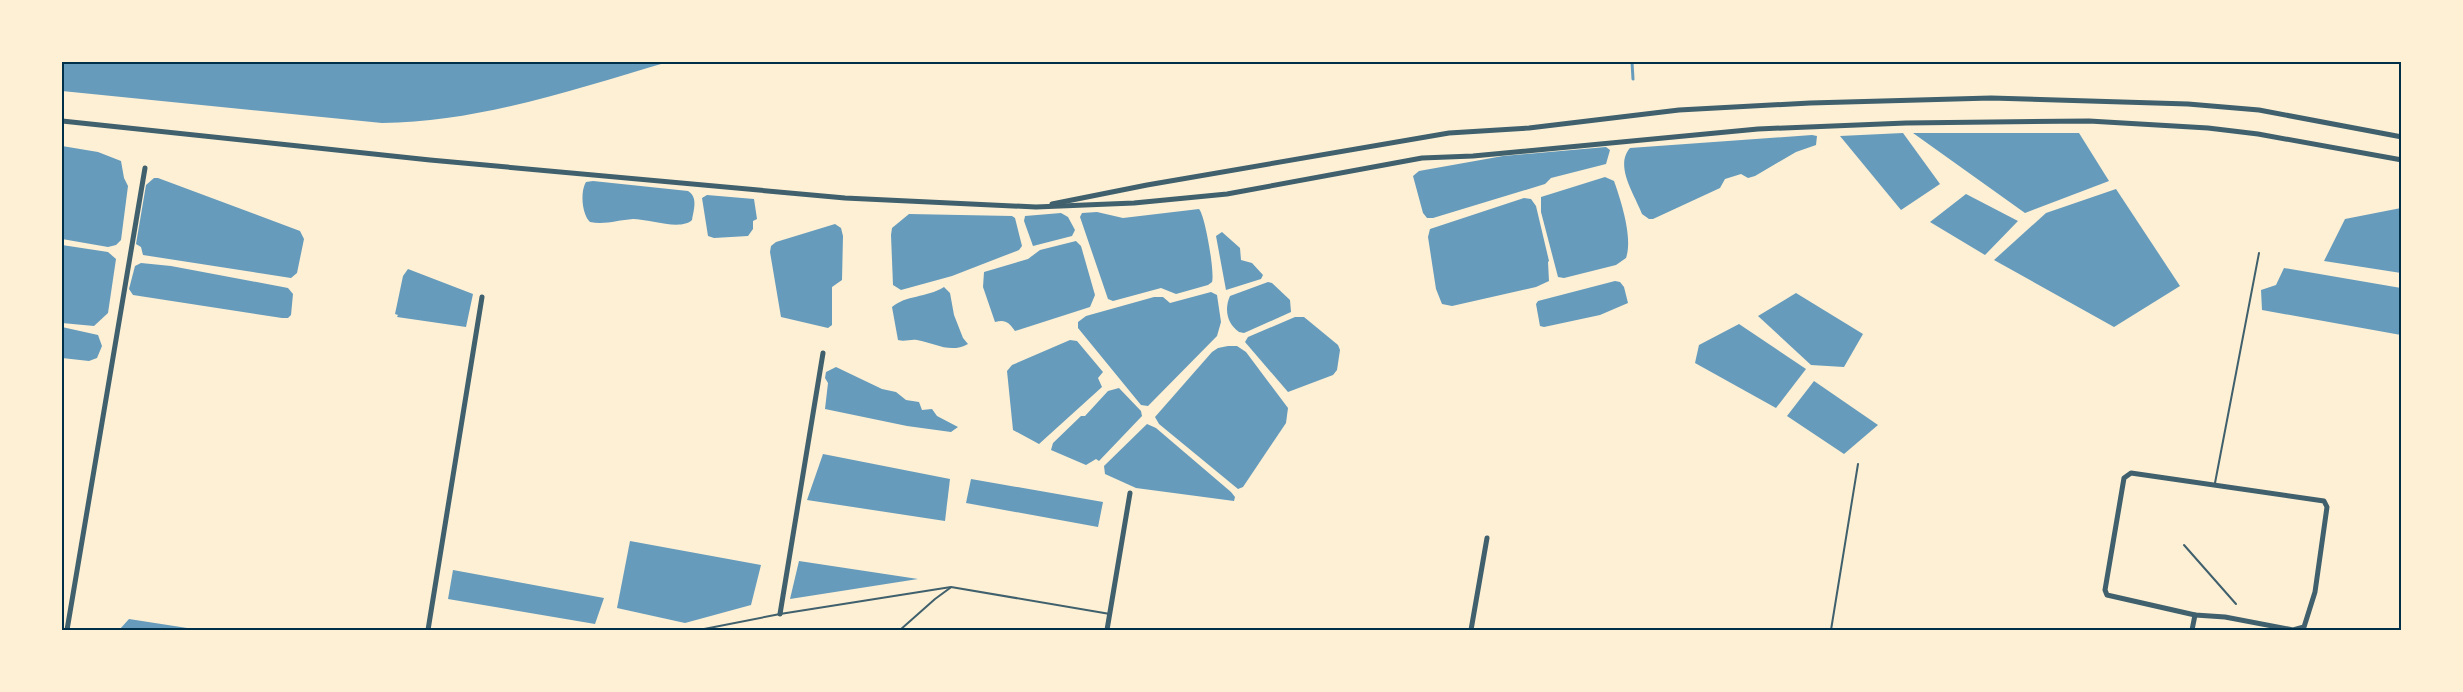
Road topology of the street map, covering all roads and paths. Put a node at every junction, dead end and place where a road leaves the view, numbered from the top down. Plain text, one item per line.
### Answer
1 (62, 121) edge
2 (2402, 137) edge
3 (2402, 159) edge
4 (145, 168) dead end
5 (1036, 207) junction
6 (2259, 254) dead end
7 (482, 297) dead end
8 (823, 353) dead end
9 (1858, 464) dead end
10 (2215, 486) junction
11 (1130, 493) dead end
12 (1487, 538) dead end
13 (2184, 545) dead end
14 (951, 588) junction
15 (2236, 604) dead end
16 (780, 614) junction
17 (1110, 614) junction
18 (2195, 615) junction
19 (67, 630) edge
20 (428, 630) edge
21 (699, 630) edge
22 (900, 630) edge
23 (1107, 630) edge
24 (1471, 630) edge
25 (1831, 630) edge
26 (2192, 630) edge

1 - 5 street
2 - 5 street
3 - 5 street
4 - 19 street
6 - 10 lane
7 - 20 street
8 - 16 street
9 - 25 lane
10 - 18 street
10 - 18 street
11 - 17 street
12 - 24 street
13 - 15 lane
14 - 16 lane
14 - 17 lane
14 - 22 lane
16 - 21 lane
17 - 23 street
18 - 26 street

